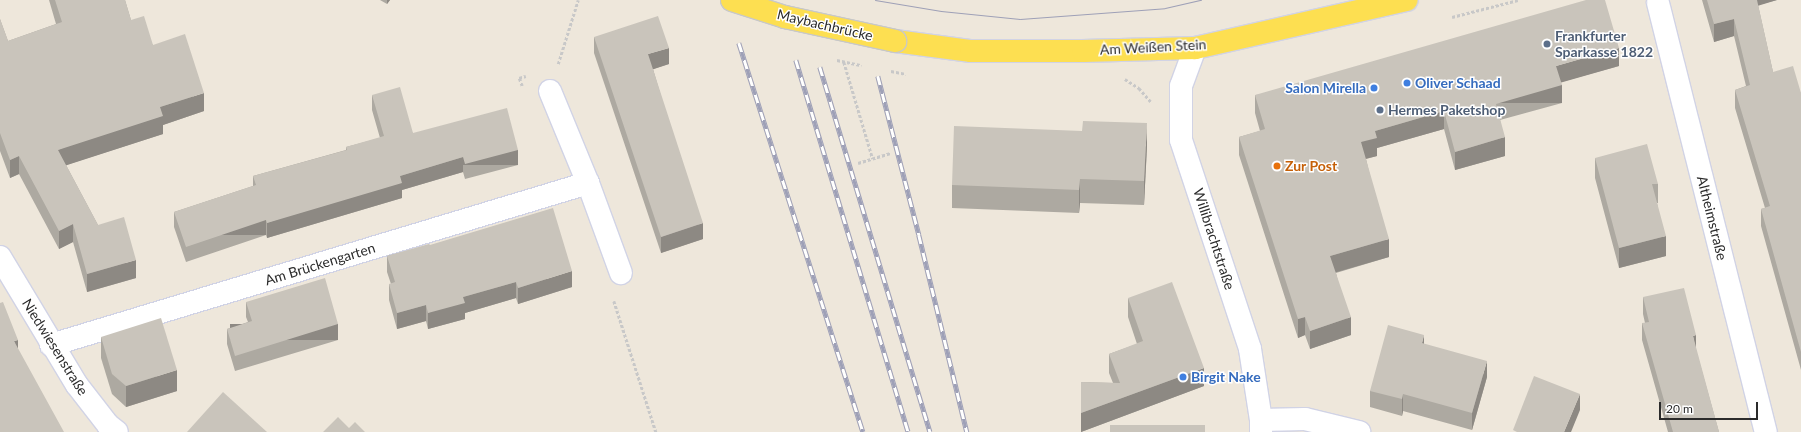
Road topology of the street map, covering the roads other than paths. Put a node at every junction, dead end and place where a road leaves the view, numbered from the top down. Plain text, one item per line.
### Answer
1 (732, 0) edge
2 (1406, 0) edge
3 (1658, 3) dead end
4 (895, 41) joint
5 (1195, 48) junction
6 (553, 80) road end
7 (588, 183) junction
8 (0, 257) edge
9 (621, 273) road end
10 (51, 345) junction
11 (1261, 426) edge
12 (116, 432) edge
13 (1359, 432) edge
14 (1766, 432) edge

1 - 4 main road, Maybachbrücke, bridge
2 - 5 main road, Am Weißen Stein
3 - 14 street, Altheimstraße
4 - 5 main road, Am Weißen Stein
5 - 11 street, Willibrachtstraße
6 - 7 street
7 - 9 street
7 - 10 street, Am Brückengarten
8 - 10 street, Niedwiesenstraße
10 - 12 street, Niedwiesenstraße
11 - 13 street

